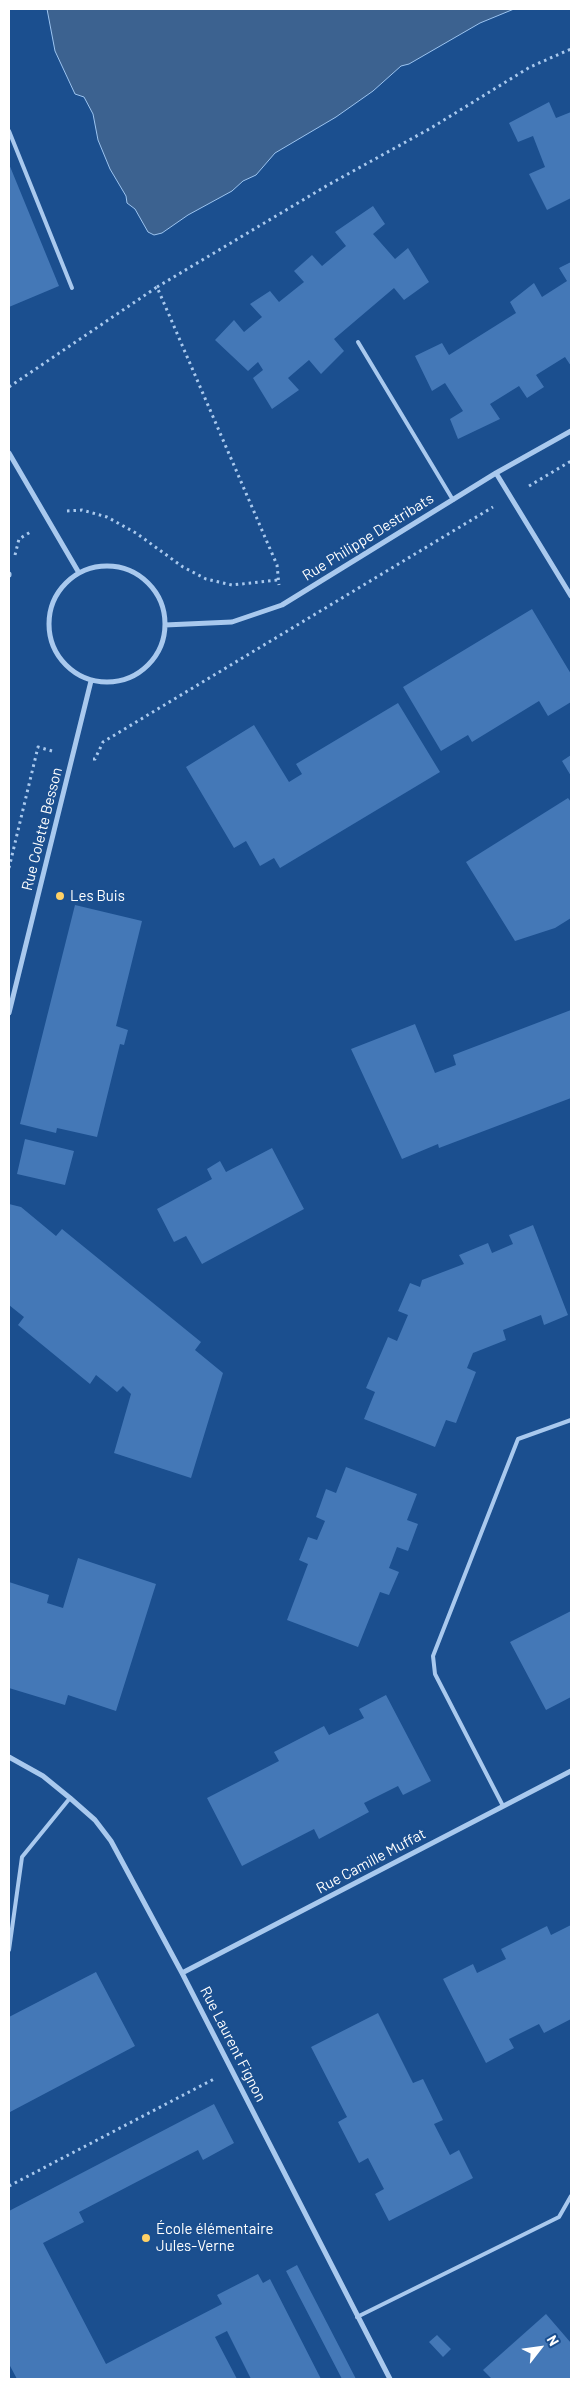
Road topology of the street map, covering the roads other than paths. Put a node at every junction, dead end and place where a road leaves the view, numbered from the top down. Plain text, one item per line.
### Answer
1 (9, 131) edge
2 (72, 288) dead end
3 (358, 342) dead end
4 (571, 431) edge
5 (9, 453) edge
6 (496, 474) junction
7 (453, 500) junction
8 (78, 573) junction
9 (571, 596) edge
10 (165, 625) junction
11 (91, 680) junction
12 (9, 1012) edge
13 (571, 1420) edge
14 (9, 1757) edge
15 (571, 1770) edge
16 (70, 1798) junction
17 (503, 1806) junction
18 (9, 1950) edge
19 (182, 1973) junction
20 (571, 2196) edge
21 (358, 2318) junction
22 (390, 2379) edge

1 - 2 lane
3 - 7 lane
4 - 6 street, Rue Philippe Destribats
5 - 8 street
6 - 7 street, Rue Philippe Destribats
6 - 9 street
7 - 10 street, Rue Philippe Destribats
8 - 10 street
8 - 11 street
10 - 11 street
11 - 12 street, Rue Colette Besson
13 - 17 lane
14 - 16 street, Rue Laurent Fignon
15 - 17 street, Rue Camille Muffat
16 - 18 lane
16 - 19 street, Rue Laurent Fignon
17 - 19 street, Rue Camille Muffat
19 - 21 street, Rue Laurent Fignon
20 - 21 lane
21 - 22 street, Rue Laurent Fignon

